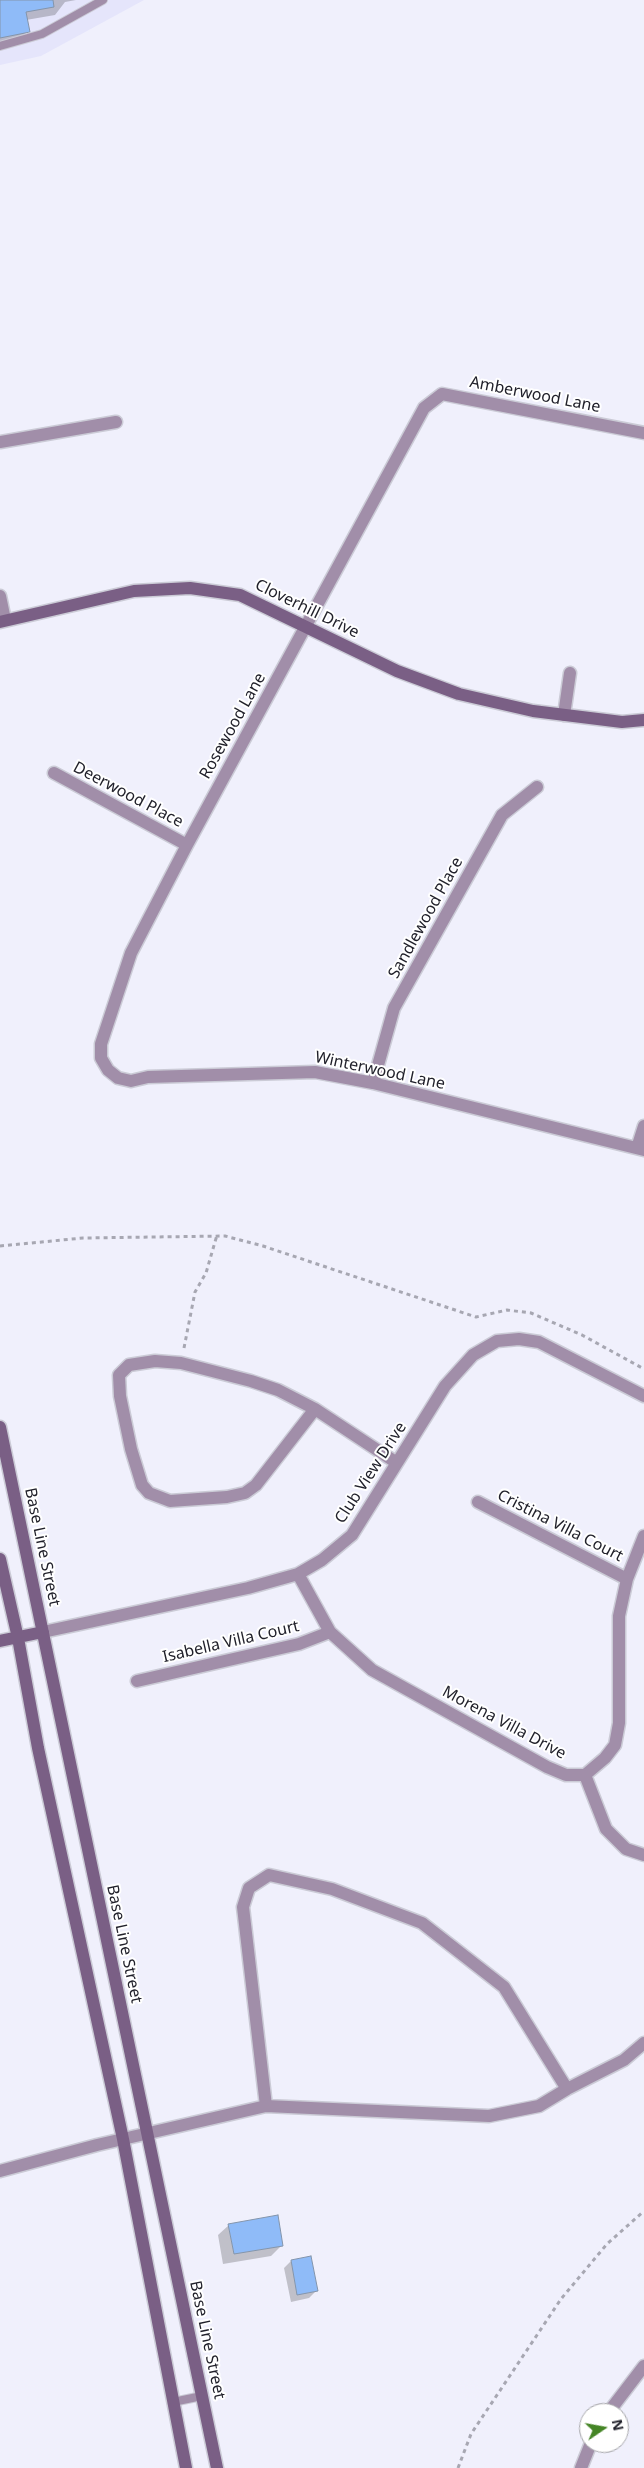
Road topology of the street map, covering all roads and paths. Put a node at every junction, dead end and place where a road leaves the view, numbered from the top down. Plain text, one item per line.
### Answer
1 (102, 0) edge
2 (0, 46) edge
3 (424, 408) joint
4 (116, 422) dead end
5 (644, 433) edge
6 (0, 442) edge
7 (0, 596) edge
8 (3, 621) edge
9 (306, 627) junction
10 (570, 673) dead end
11 (564, 715) junction
12 (644, 720) edge
13 (54, 773) dead end
14 (537, 787) dead end
15 (187, 845) junction
16 (108, 1070) joint
17 (373, 1083) junction
18 (644, 1126) edge
19 (641, 1149) edge
20 (217, 1235) junction
21 (0, 1246) edge
22 (181, 1363) junction
23 (644, 1369) edge
24 (644, 1396) edge
25 (315, 1409) junction
26 (0, 1427) edge
27 (397, 1463) junction
28 (478, 1502) dead end
29 (644, 1536) edge
30 (0, 1560) edge
31 (298, 1574) junction
32 (627, 1579) junction
33 (43, 1632) junction
34 (330, 1632) junction
35 (18, 1638) junction
36 (0, 1641) edge
37 (137, 1681) dead end
38 (586, 1775) junction
39 (644, 1855) edge
40 (644, 2043) edge
41 (567, 2089) junction
42 (266, 2106) junction
43 (148, 2134) junction
44 (123, 2139) junction
45 (0, 2172) edge
46 (644, 2211) edge
47 (644, 2366) edge
48 (202, 2396) junction
49 (173, 2402) junction
50 (616, 2403) edge
51 (587, 2453) edge
52 (186, 2468) edge
53 (217, 2468) edge
54 (458, 2468) edge
55 (581, 2468) edge

1 - 2 lane
3 - 5 street, Amberwood Lane
3 - 9 street, Rosewood Lane
4 - 6 street
7 - 8 street
8 - 9 main road, Cloverhill Drive
9 - 11 main road, Cloverhill Drive
9 - 15 street, Rosewood Lane
10 - 11 street
11 - 12 main road, Cloverhill Drive
13 - 15 street, Deerwood Place
14 - 17 street, Sandlewood Place
15 - 16 street, Rosewood Lane
16 - 17 street, Winterwood Lane
17 - 19 street, Winterwood Lane
18 - 19 street
20 - 21 path
20 - 22 path
20 - 23 path
22 - 25 street
22 - 25 street
24 - 27 street, Club View Drive
25 - 27 street
26 - 33 main road, Base Line Street
27 - 31 street, Club View Drive
28 - 32 street, Cristina Villa Court
29 - 32 street
30 - 35 main road
31 - 33 street, Club View Drive
31 - 34 street, Morena Villa Drive
32 - 38 street
33 - 35 main road, Club View Drive
33 - 43 main road, Base Line Street
34 - 37 street, Isabella Villa Court
34 - 38 street, Morena Villa Drive
35 - 36 main road, Club View Drive
35 - 44 main road
38 - 39 street
40 - 41 street
41 - 42 street
41 - 42 street
42 - 43 street
43 - 44 street
43 - 48 main road, Base Line Street
44 - 45 street
44 - 49 main road
46 - 54 path
47 - 50 street
48 - 49 lane
48 - 53 main road, Base Line Street
49 - 52 main road
51 - 55 street

